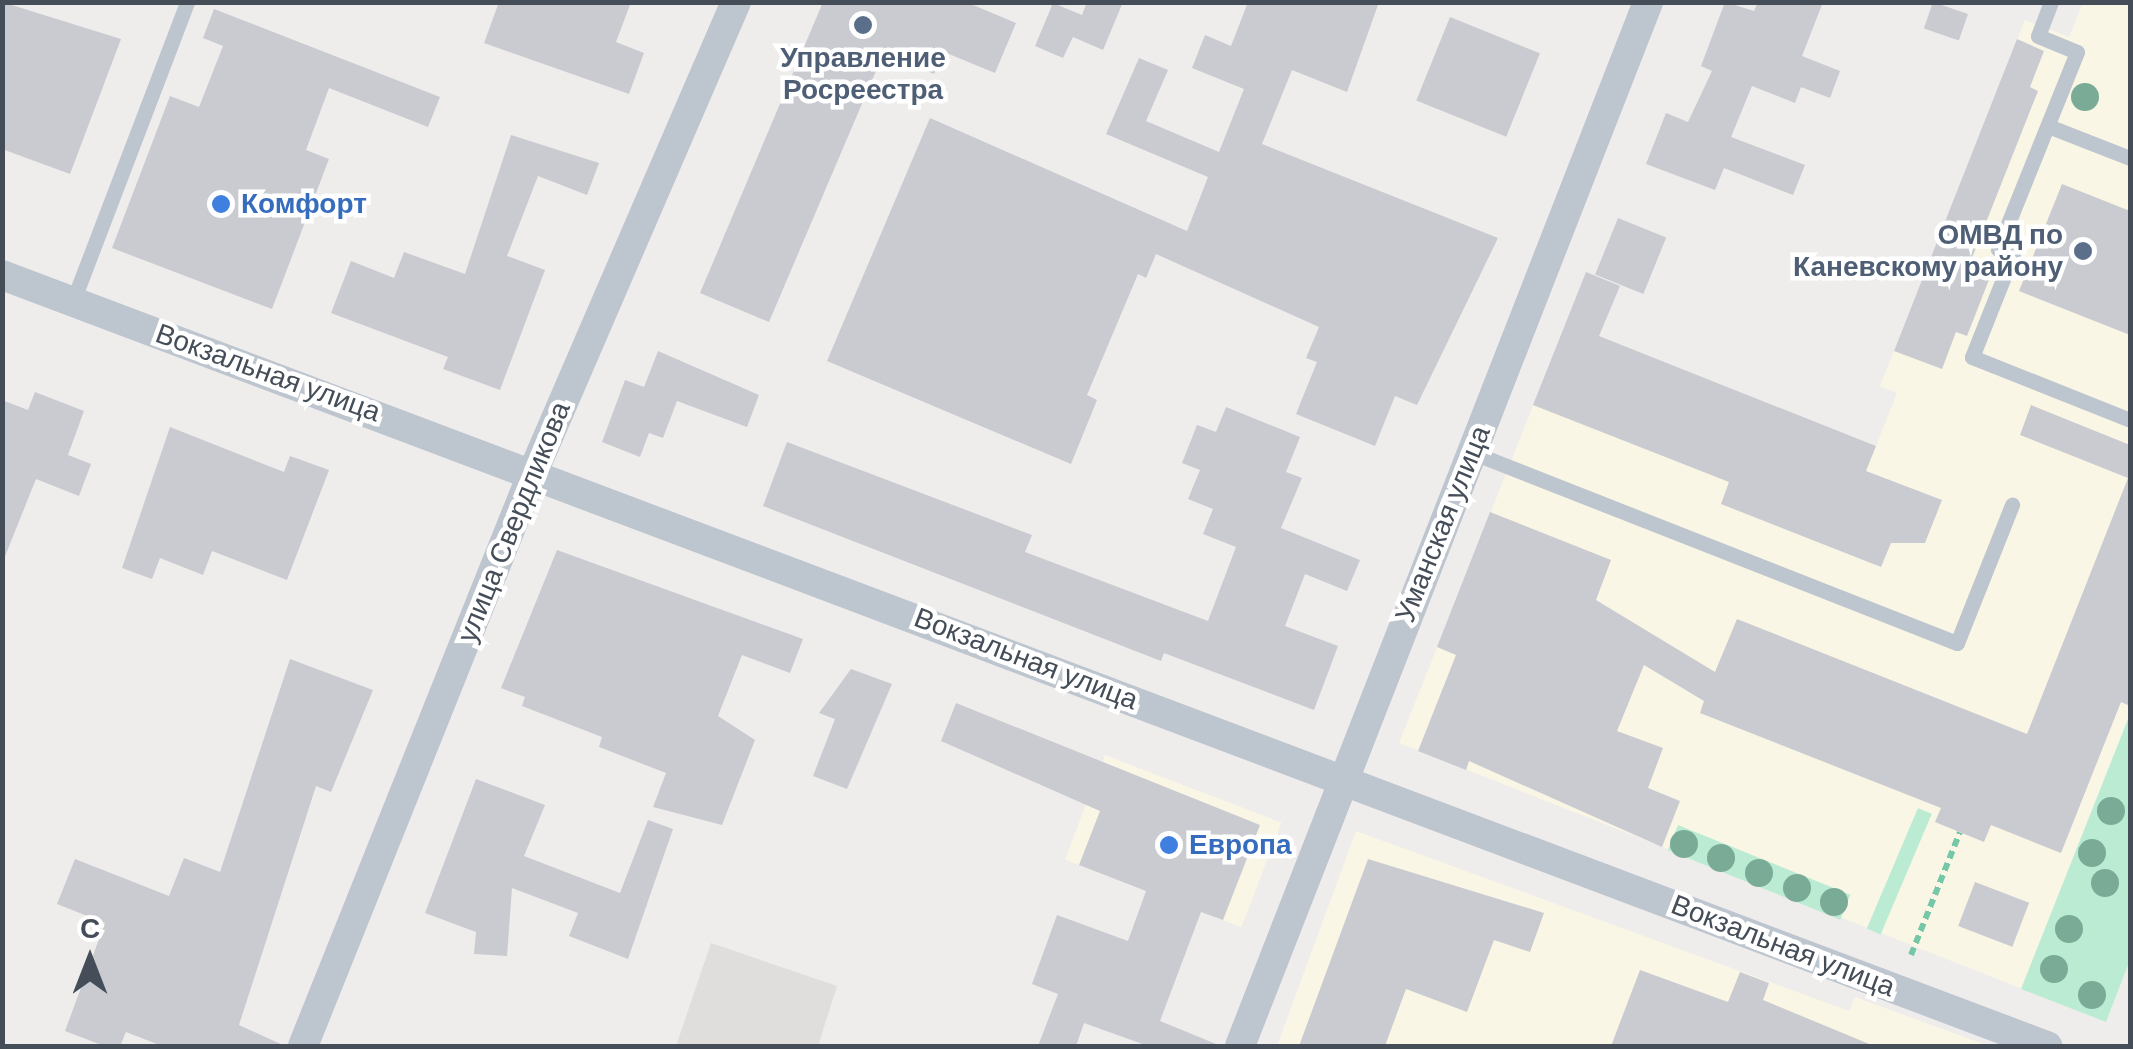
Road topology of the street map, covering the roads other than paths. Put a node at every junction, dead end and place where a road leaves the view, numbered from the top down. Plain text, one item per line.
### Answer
1 (187, 2) edge
2 (736, 2) edge
3 (1648, 2) edge
4 (2051, 2) edge
5 (2048, 126) junction
6 (2130, 158) edge
7 (2, 276) edge
8 (73, 301) junction
9 (2128, 419) dead end
10 (1471, 452) junction
11 (533, 472) junction
12 (2012, 505) dead end
13 (1343, 778) junction
14 (304, 1046) edge
15 (1240, 1046) edge
16 (2047, 1046) edge

1 - 8 lane
2 - 11 street, улица Свердликова
3 - 10 street, Уманская улица
4 - 5 lane
5 - 6 lane
5 - 9 lane
7 - 8 street, Вокзальная улица
8 - 11 street, Вокзальная улица
10 - 12 lane
10 - 13 street, Уманская улица
11 - 13 street, Вокзальная улица
11 - 14 street, улица Свердликова
13 - 15 street, Уманская улица
13 - 16 street, Вокзальная улица

